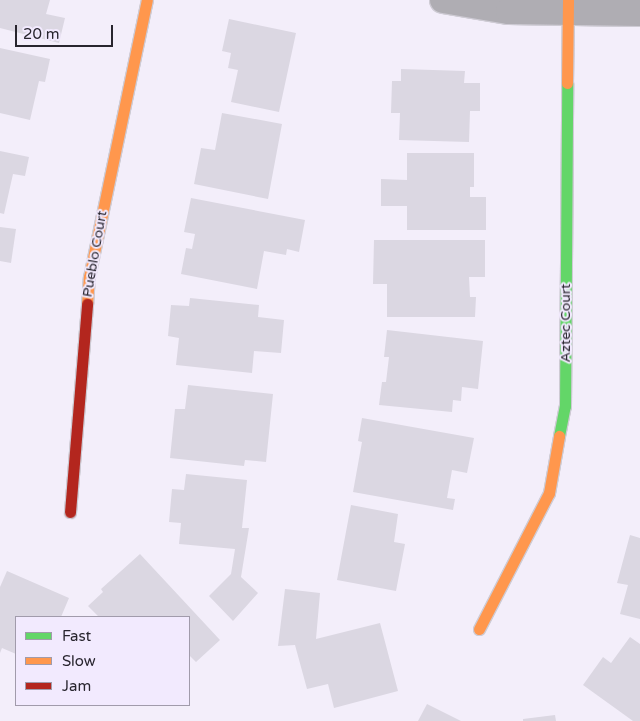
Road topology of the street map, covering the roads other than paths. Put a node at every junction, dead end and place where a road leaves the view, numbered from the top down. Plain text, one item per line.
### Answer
1 (147, 0) edge
2 (443, 0) edge
3 (568, 6) edge
4 (640, 13) edge
5 (70, 512) dead end
6 (479, 629) dead end

1 - 5 street, Pueblo Court
2 - 3 street
3 - 4 street
3 - 6 street, Aztec Court

